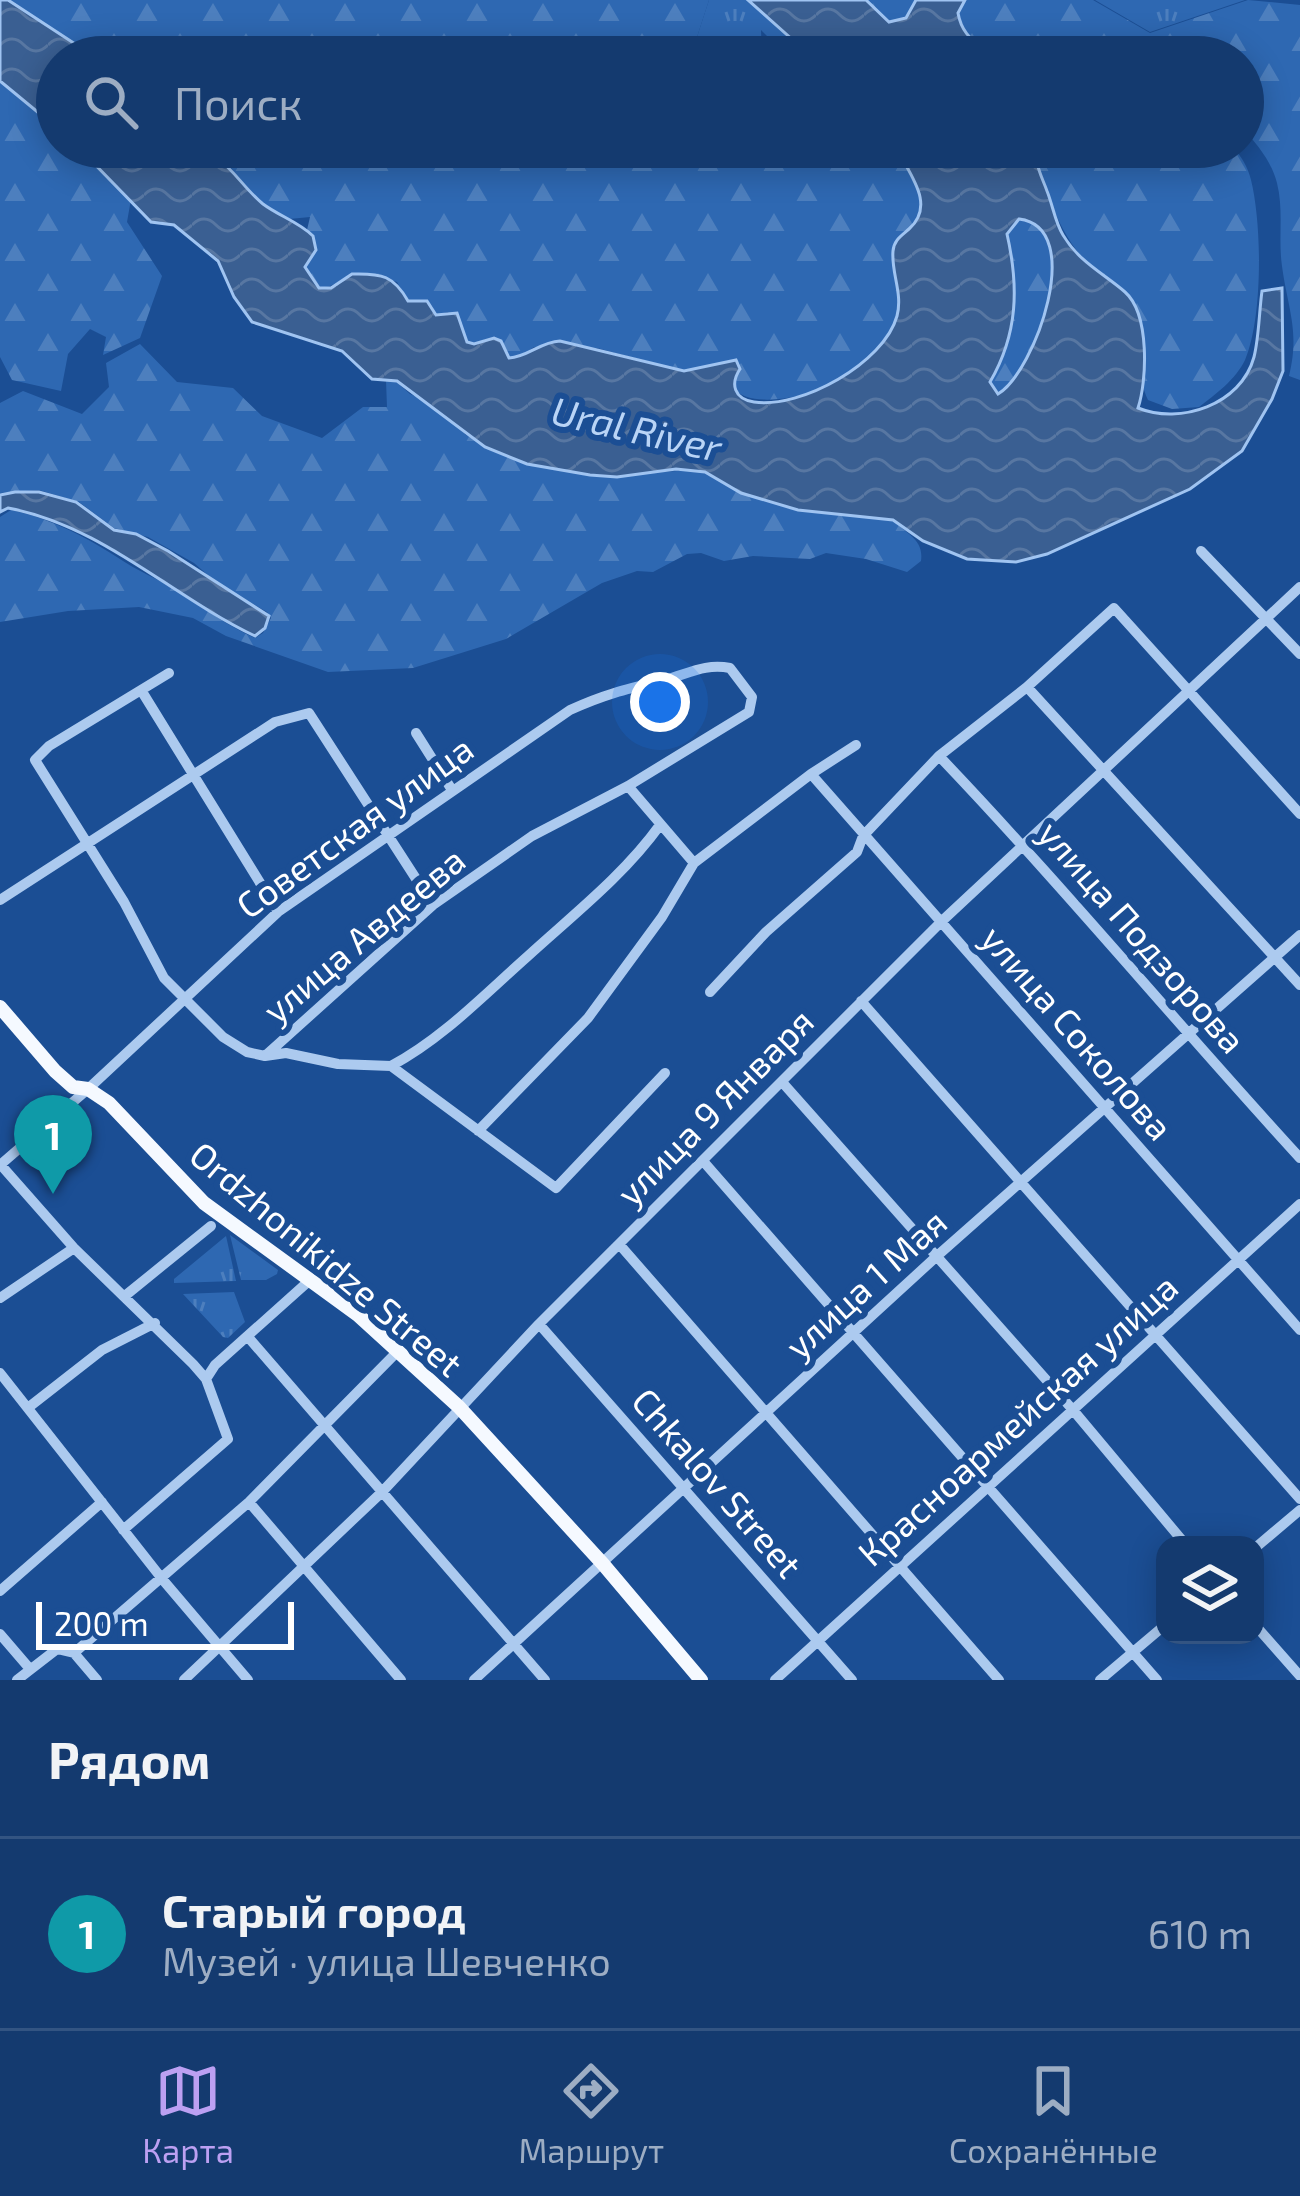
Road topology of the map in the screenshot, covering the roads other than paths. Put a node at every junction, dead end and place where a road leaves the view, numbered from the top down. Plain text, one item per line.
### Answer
1 (1201, 551) dead end
2 (1300, 587) edge
3 (1264, 616) junction
4 (1300, 654) edge
5 (169, 673) dead end
6 (1027, 687) junction
7 (141, 690) junction
8 (1187, 690) junction
9 (749, 712) joint
10 (416, 734) dead end
11 (856, 746) dead end
12 (938, 756) junction
13 (1103, 769) junction
14 (193, 774) junction
15 (811, 774) junction
16 (628, 787) junction
17 (452, 790) junction
18 (1300, 814) edge
19 (660, 825) junction
20 (390, 835) junction
21 (863, 836) junction
22 (89, 844) junction
23 (1023, 844) junction
24 (694, 863) junction
25 (0, 900) edge
26 (433, 904) junction
27 (278, 912) junction
28 (942, 922) junction
29 (1300, 935) edge
30 (1275, 957) junction
31 (1300, 986) edge
32 (710, 992) dead end
33 (182, 1000) junction
34 (861, 1001) junction
35 (2, 1015) edge
36 (1187, 1034) junction
37 (266, 1056) junction
38 (391, 1066) junction
39 (665, 1073) dead end
40 (782, 1082) junction
41 (88, 1089) junction
42 (1105, 1108) junction
43 (478, 1131) junction
44 (1300, 1158) edge
45 (703, 1161) junction
46 (0, 1164) edge
47 (1021, 1182) junction
48 (1300, 1204) edge
49 (212, 1226) dead end
50 (620, 1244) junction
51 (74, 1248) junction
52 (938, 1256) junction
53 (1239, 1260) junction
54 (310, 1280) junction
55 (126, 1295) junction
56 (0, 1298) edge
57 (155, 1323) junction
58 (539, 1324) junction
59 (1300, 1330) edge
60 (854, 1334) junction
61 (1155, 1336) junction
62 (248, 1337) junction
63 (399, 1350) junction
64 (0, 1373) edge
65 (206, 1379) junction
66 (29, 1407) junction
67 (459, 1407) junction
68 (1073, 1410) junction
69 (767, 1412) junction
70 (322, 1426) junction
71 (988, 1484) junction
72 (685, 1490) junction
73 (382, 1492) junction
74 (1300, 1499) edge
75 (102, 1502) junction
76 (249, 1502) junction
77 (1300, 1510) edge
78 (123, 1530) junction
79 (1178, 1536) edge
80 (1264, 1540) edge
81 (603, 1564) junction
82 (901, 1565) junction
83 (304, 1566) junction
84 (163, 1580) junction
85 (0, 1591) edge
86 (1156, 1633) edge
87 (0, 1634) edge
88 (1264, 1634) edge
89 (817, 1639) junction
90 (512, 1645) junction
91 (219, 1648) junction
92 (1133, 1652) junction
93 (74, 1653) junction
94 (30, 1669) junction
95 (1300, 1676) edge
96 (17, 1680) edge
97 (97, 1680) edge
98 (184, 1680) edge
99 (248, 1680) edge
100 (401, 1680) edge
101 (474, 1680) edge
102 (545, 1680) edge
103 (701, 1680) edge
104 (775, 1680) edge
105 (852, 1680) edge
106 (999, 1680) edge
107 (1100, 1680) edge
108 (1157, 1680) edge

1 - 3 street
2 - 3 street, улица 9 Января
3 - 4 street
3 - 8 street, улица 9 Января
5 - 7 street
6 - 8 street
6 - 12 street
6 - 13 street
7 - 14 street
7 - 22 street
8 - 13 street, улица 9 Января
8 - 18 street
9 - 16 street, улица Авдеева
9 - 17 street, Советская улица
10 - 17 street
11 - 15 street
12 - 21 street
12 - 23 street, улица Подзорова
13 - 23 street, улица 9 Января
13 - 30 street
14 - 20 street
14 - 22 street
14 - 27 street
15 - 21 street, улица Соколова
15 - 24 street
16 - 19 street
16 - 26 street, улица Авдеева
17 - 20 street, Советская улица
19 - 24 street
19 - 38 street
20 - 26 street
20 - 27 street, Советская улица
21 - 28 street, улица Соколова
21 - 32 street
22 - 25 street
22 - 33 street
23 - 28 street, улица 9 Января
23 - 36 street, улица Подзорова
24 - 43 street
26 - 37 street, улица Авдеева
27 - 33 street, Советская улица
28 - 34 street, улица 9 Января
28 - 42 street, улица Соколова
29 - 30 street, улица 1 Мая
30 - 31 street
30 - 36 street, улица 1 Мая
33 - 37 street
33 - 41 street, Советская улица
34 - 40 street, улица 9 Января
34 - 47 street
35 - 41 main road, Ordzhonikidze Street
36 - 42 street, улица 1 Мая
36 - 44 street, улица Подзорова
37 - 38 street
38 - 43 street
39 - 43 street
40 - 45 street, улица 9 Января
40 - 52 street
41 - 46 street, Советская улица
41 - 54 main road, Ordzhonikidze Street
42 - 47 street, улица 1 Мая
42 - 53 street, улица Соколова
45 - 50 street, улица 9 Января
45 - 60 street
46 - 51 street
47 - 52 street, улица 1 Мая
47 - 61 street
48 - 53 street, Красноармейская улица
49 - 55 street
50 - 58 street, улица 9 Января
50 - 69 street
51 - 55 street
51 - 56 street
52 - 60 street, улица 1 Мая
52 - 68 street
53 - 59 street, улица Соколова
53 - 61 street, Красноармейская улица
54 - 62 street
54 - 63 main road, Ordzhonikidze Street
55 - 57 street
57 - 65 street
57 - 66 street
58 - 67 street, улица 9 Января
58 - 72 street, Chkalov Street
60 - 69 street, улица 1 Мая
60 - 71 street
61 - 68 street, Красноармейская улица
61 - 74 street
62 - 65 street
62 - 70 street
63 - 67 main road, Ordzhonikidze Street
63 - 70 street
64 - 66 street
65 - 78 street
66 - 75 street
67 - 73 street, улица 9 Января
67 - 81 main road, Ordzhonikidze Street
68 - 71 street, Красноармейская улица
68 - 79 street
69 - 72 street, улица 1 Мая
69 - 82 street
70 - 73 street
70 - 76 street
71 - 82 street, Красноармейская улица
71 - 92 street
72 - 81 street, улица 1 Мая
72 - 89 street, Chkalov Street
73 - 83 street, улица 9 Января
73 - 90 street
75 - 78 street
75 - 85 street
76 - 83 street
76 - 84 street
77 - 80 street
78 - 84 street
81 - 90 street, улица 1 Мая
81 - 103 main road, Ordzhonikidze Street
82 - 89 street, Красноармейская улица
82 - 106 street
83 - 91 street, улица 9 Января
83 - 100 street
84 - 91 street
84 - 93 street
86 - 92 street
87 - 94 street
88 - 95 street
89 - 104 street, Красноармейская улица
89 - 105 street, Chkalov Street
90 - 101 street, улица 1 Мая
90 - 102 street
91 - 98 street, улица 9 Января
91 - 99 street
92 - 107 street
92 - 108 street
93 - 94 street
93 - 97 street
94 - 96 street

